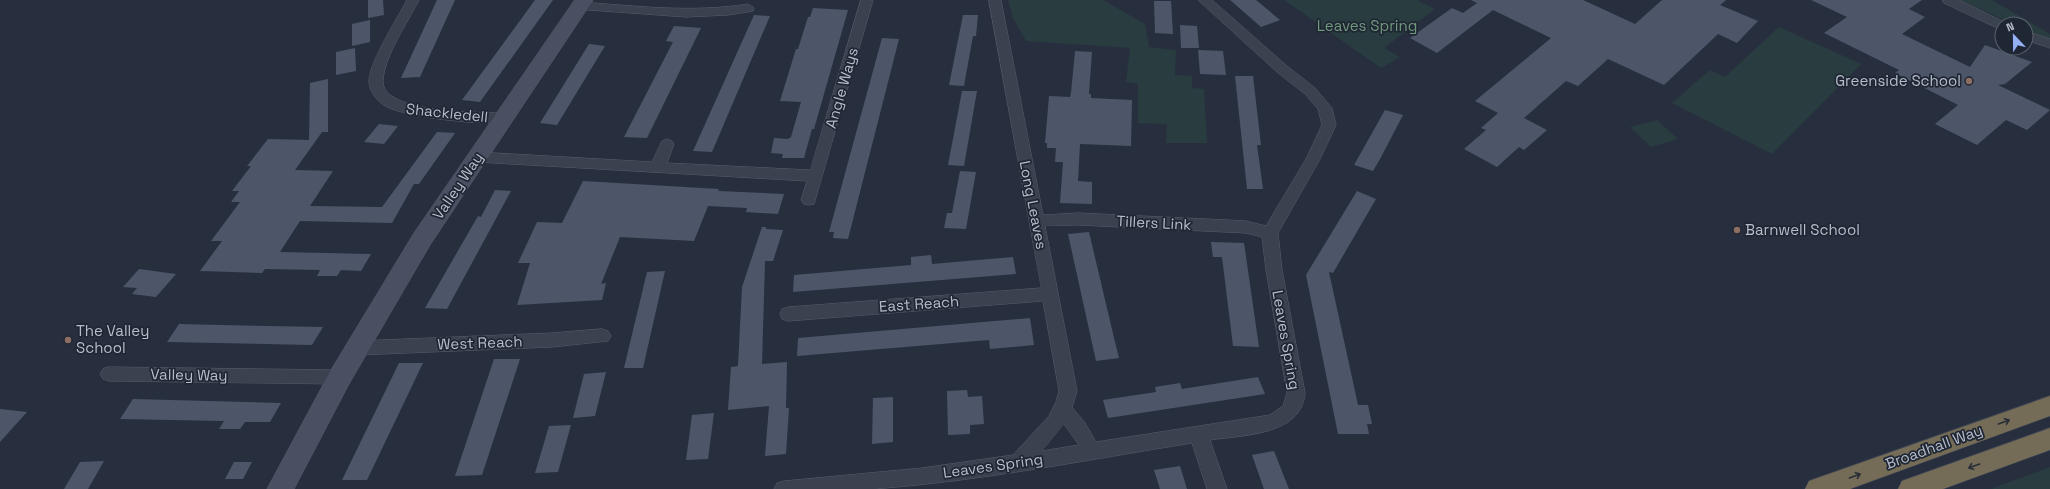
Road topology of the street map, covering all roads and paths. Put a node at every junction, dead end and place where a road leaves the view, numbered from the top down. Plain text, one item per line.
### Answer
1 (413, 0) edge
2 (868, 0) edge
3 (995, 0) edge
4 (1204, 0) edge
5 (1949, 0) edge
6 (582, 3) edge
7 (748, 8) dead end
8 (1994, 21) edge
9 (2034, 38) edge
10 (2050, 44) edge
11 (503, 118) junction
12 (667, 144) dead end
13 (477, 157) junction
14 (658, 166) junction
15 (816, 176) junction
16 (809, 200) dead end
17 (1037, 221) junction
18 (1270, 233) junction
19 (1049, 294) junction
20 (788, 314) dead end
21 (602, 336) dead end
22 (357, 348) junction
23 (109, 374) dead end
24 (340, 377) junction
25 (2050, 406) edge
26 (1063, 410) junction
27 (1198, 433) junction
28 (2050, 439) edge
29 (1090, 450) junction
30 (1018, 463) junction
31 (280, 489) edge
32 (784, 489) edge
33 (787, 489) edge
34 (1217, 489) edge
35 (1818, 489) edge
36 (1911, 489) edge

1 - 11 street, Shackledell
2 - 15 street, Angle Ways
3 - 17 street, Long Leaves
4 - 18 street
5 - 8 street
6 - 7 street
6 - 11 street, Valley Way
9 - 10 street
11 - 13 street, Valley Way
12 - 14 street
13 - 14 street
13 - 22 street, Valley Way
14 - 15 street
15 - 16 street, Angle Ways
17 - 18 street, Tillers Link
17 - 19 street, Long Leaves
18 - 27 street, Leaves Spring
19 - 20 street, East Reach
19 - 26 street, Long Leaves
21 - 22 street, West Reach
22 - 24 street, Valley Way
23 - 24 street, Valley Way
24 - 31 street, Valley Way
35 -> 25 highway, Broadhall Way
26 - 29 street
26 - 30 street, Long Leaves
27 - 29 street, Leaves Spring
27 - 34 street
28 -> 36 highway
29 - 30 street, Leaves Spring
30 - 33 street, Leaves Spring
32 - 33 street, Leaves Spring

